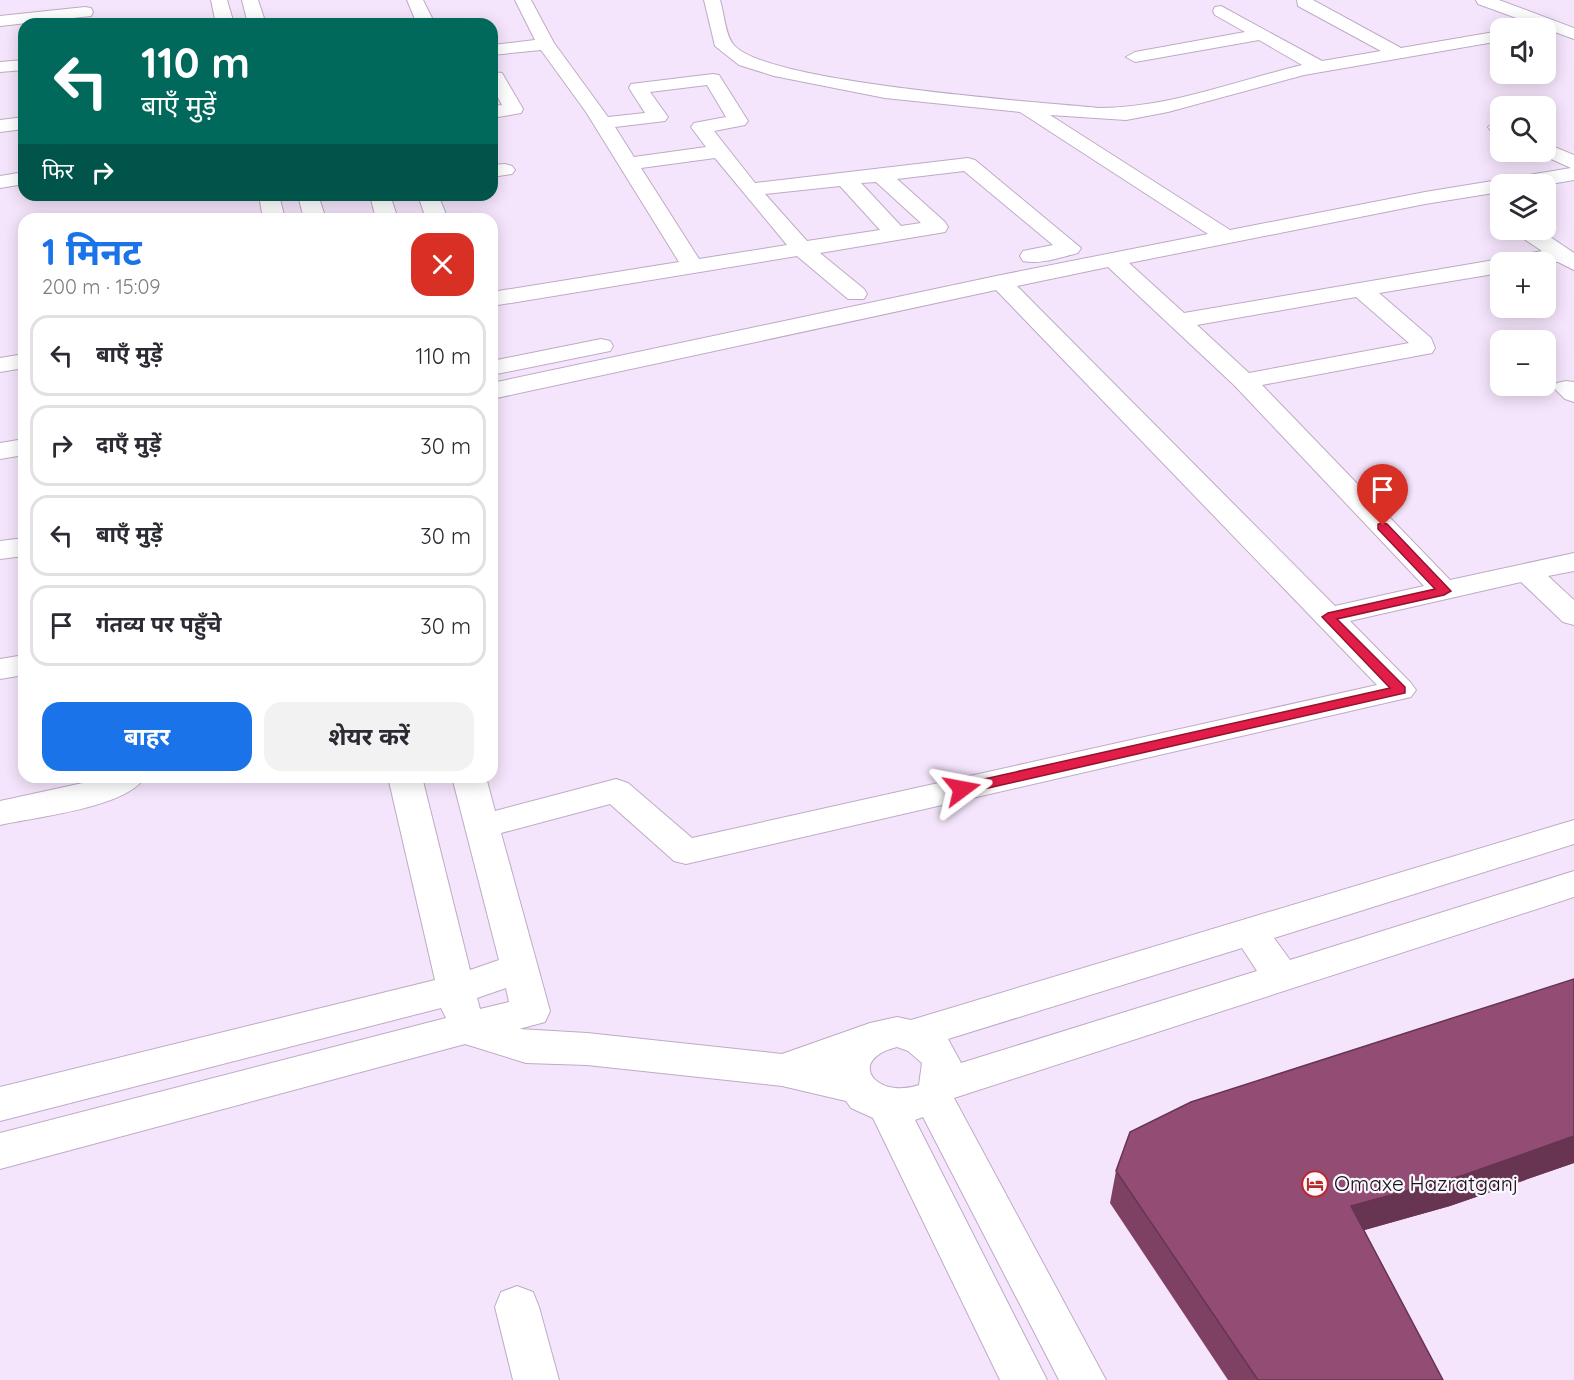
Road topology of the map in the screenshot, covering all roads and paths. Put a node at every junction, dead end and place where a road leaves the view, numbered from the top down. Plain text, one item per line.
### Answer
1 (219, 0) edge
2 (250, 0) edge
3 (415, 0) edge
4 (523, 0) edge
5 (712, 0) edge
6 (1484, 0) edge
7 (1304, 2) dead end
8 (1221, 11) dead end
9 (85, 12) edge
10 (28, 18) edge
11 (224, 18) edge
12 (255, 18) edge
13 (423, 18) edge
14 (18, 19) edge
15 (0, 21) edge
16 (1556, 32) edge
17 (1261, 34) junction
18 (1574, 34) edge
19 (1490, 38) edge
20 (546, 44) junction
21 (498, 49) edge
22 (1397, 53) junction
23 (1135, 57) dead end
24 (18, 66) edge
25 (0, 67) edge
26 (1319, 67) junction
27 (498, 81) edge
28 (1024, 107) junction
29 (498, 111) edge
30 (603, 123) junction
31 (18, 124) edge
32 (0, 126) edge
33 (720, 151) junction
34 (1556, 154) edge
35 (1574, 163) edge
36 (629, 164) junction
37 (1574, 174) edge
38 (881, 175) junction
39 (1556, 177) edge
40 (18, 179) edge
41 (845, 179) junction
42 (0, 182) edge
43 (1490, 188) edge
44 (750, 190) junction
45 (1474, 190) junction
46 (1490, 202) edge
47 (896, 234) junction
48 (1228, 238) junction
49 (1540, 240) edge
50 (803, 250) junction
51 (1567, 259) edge
52 (1113, 260) junction
53 (694, 268) junction
54 (1490, 268) edge
55 (1001, 282) junction
56 (1361, 290) junction
57 (856, 294) junction
58 (498, 298) edge
59 (1177, 321) junction
60 (18, 362) edge
61 (0, 365) edge
62 (498, 367) edge
63 (1244, 381) junction
64 (498, 390) edge
65 (18, 448) edge
66 (0, 451) edge
67 (18, 548) edge
68 (0, 550) edge
69 (1574, 562) edge
70 (1527, 572) junction
71 (1444, 591) junction
72 (1574, 616) edge
73 (1328, 617) junction
74 (18, 666) edge
75 (0, 669) edge
76 (116, 783) edge
77 (406, 783) edge
78 (471, 783) edge
79 (0, 813) edge
80 (482, 826) junction
81 (1574, 832) edge
82 (1574, 884) edge
83 (1250, 931) junction
84 (520, 968) junction
85 (1281, 977) junction
86 (455, 990) junction
87 (531, 1011) junction
88 (467, 1029) junction
89 (912, 1035) junction
90 (858, 1046) junction
91 (587, 1049) junction
92 (782, 1070) junction
93 (937, 1091) junction
94 (872, 1098) junction
95 (0, 1104) edge
96 (0, 1151) edge
97 (517, 1307) dead end
98 (536, 1380) edge
99 (1024, 1380) edge
100 (1083, 1380) edge

1 - 11 street
2 - 12 street
3 - 13 street
4 - 20 street
5 - 28 street
6 - 18 street
7 - 22 street
8 - 17 street
9 - 10 street
14 - 15 street
16 - 18 street
17 - 23 street
17 - 26 street
19 - 22 street
20 - 21 street
20 - 30 street
22 - 26 street
24 - 25 street
26 - 28 street
27 - 29 street
28 - 48 street
30 - 33 street
30 - 36 street
31 - 32 street
33 - 36 street
33 - 44 street
34 - 35 street
36 - 53 street
37 - 39 street
38 - 41 street
38 - 47 street
38 - 57 street
40 - 42 street
41 - 44 street
41 - 47 street
43 - 45 street
44 - 50 street
45 - 46 street
45 - 48 street
47 - 50 street
48 - 52 street
49 - 51 street
50 - 53 street
50 - 57 street
52 - 55 street
52 - 59 street
53 - 58 street
54 - 56 street
55 - 64 street
55 - 73 street
56 - 59 street
56 - 63 street
57 - 62 street
59 - 63 street
60 - 61 street
63 - 71 street
65 - 66 street
67 - 68 street
69 - 70 street
70 - 71 street
70 - 72 street
71 - 73 street
73 - 80 street
74 - 75 street
76 - 79 street
77 - 86 street
78 - 80 street
80 - 84 street
81 - 83 street
82 - 85 street
83 - 85 street
83 - 89 street
84 - 86 street
84 - 87 street
85 - 93 street
86 - 88 street
86 - 95 street
87 - 88 street
87 - 91 street
88 - 91 street
88 - 96 street
89 - 90 street
89 - 93 street
90 - 92 street
90 - 94 street
91 - 92 street
92 - 94 street
93 - 94 street
93 - 100 street
94 - 99 street
97 - 98 street

